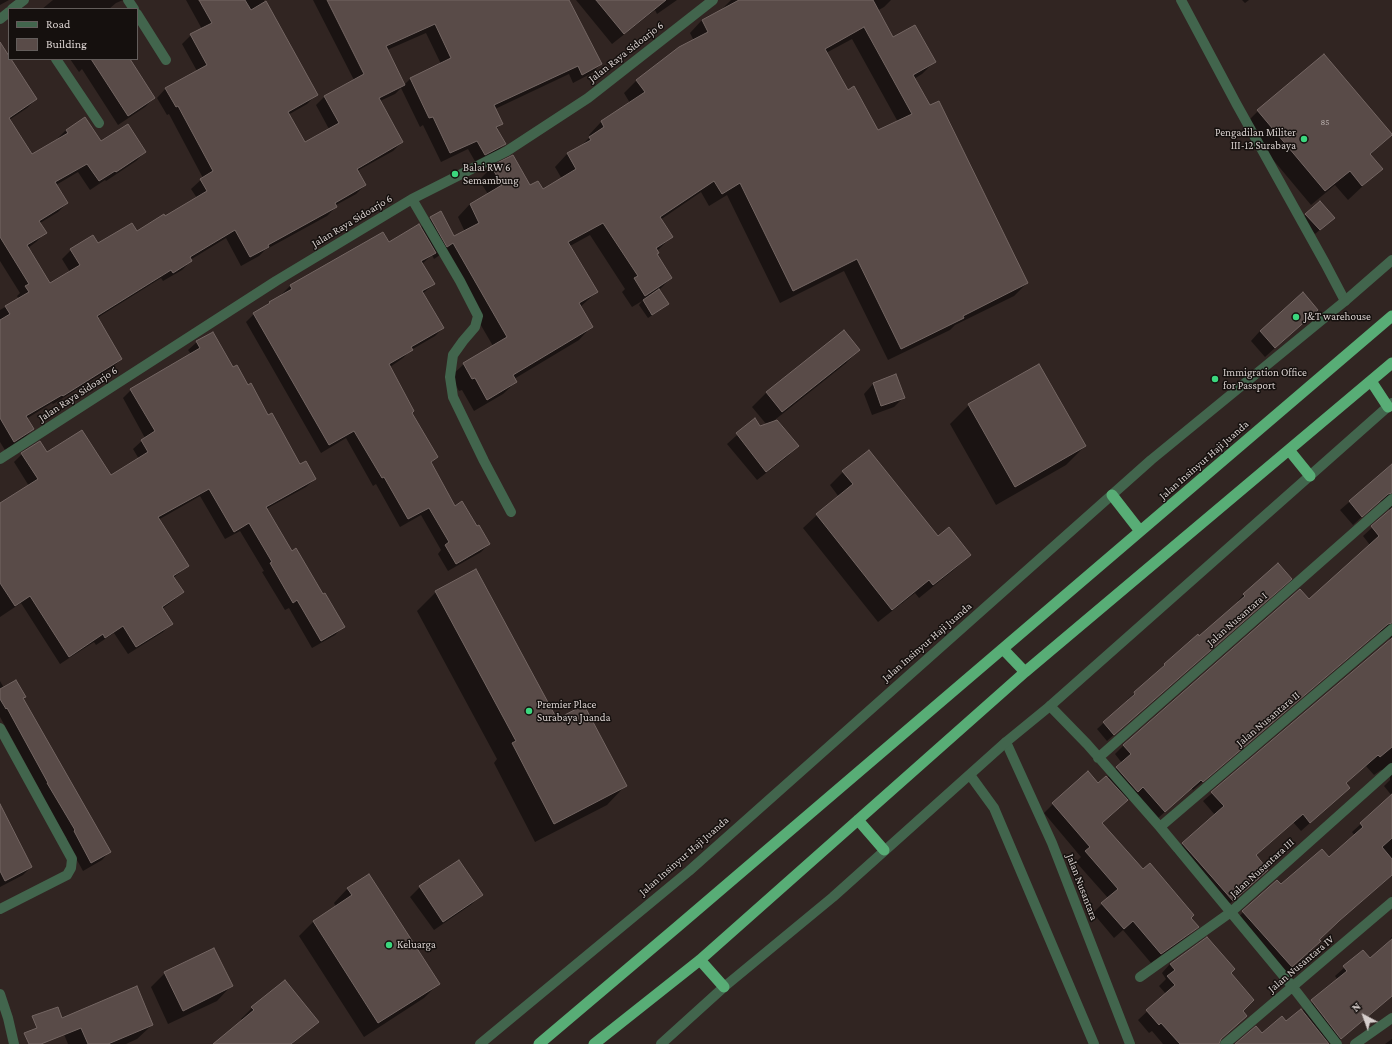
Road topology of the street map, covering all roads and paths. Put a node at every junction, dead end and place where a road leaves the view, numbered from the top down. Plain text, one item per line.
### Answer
1 (713, 0) edge
2 (1182, 0) edge
3 (8, 13) edge
4 (138, 16) edge
5 (0, 19) edge
6 (57, 60) edge
7 (166, 60) dead end
8 (99, 123) dead end
9 (412, 199) junction
10 (1392, 260) edge
11 (1345, 301) junction
12 (1392, 316) edge
13 (1392, 363) edge
14 (1371, 381) junction
15 (1391, 407) edge
16 (1289, 450) junction
17 (0, 459) edge
18 (1310, 476) junction
19 (1112, 495) junction
20 (1392, 499) edge
21 (511, 512) dead end
22 (1140, 531) junction
23 (1392, 629) edge
24 (1003, 649) junction
25 (1025, 672) junction
26 (1050, 706) junction
27 (0, 728) edge
28 (1006, 742) junction
29 (1098, 758) junction
30 (1392, 768) edge
31 (970, 775) junction
32 (858, 820) junction
33 (1160, 827) junction
34 (884, 850) junction
35 (1392, 902) edge
36 (0, 909) edge
37 (1231, 912) junction
38 (700, 960) junction
39 (1140, 977) dead end
40 (1292, 986) junction
41 (724, 987) junction
42 (0, 994) edge
43 (1392, 1018) edge
44 (14, 1044) edge
45 (480, 1044) edge
46 (539, 1044) edge
47 (594, 1044) edge
48 (661, 1044) edge
49 (1094, 1044) edge
50 (1130, 1044) edge
51 (1225, 1044) edge
52 (1337, 1044) edge
53 (1355, 1044) edge

1 - 9 street, Jalan Raya Sidoarjo 6
2 - 11 street
3 - 5 street
4 - 7 street
6 - 8 street
9 - 17 street, Jalan Raya Sidoarjo 6
9 - 21 street
10 - 11 street, Jalan Insinyur Haji Juanda
11 - 19 street, Jalan Insinyur Haji Juanda
12 - 22 highway, Jalan Insinyur Haji Juanda
13 - 14 highway
14 - 15 highway
14 - 16 highway
15 - 18 street
16 - 18 highway
16 - 25 highway
18 - 26 street
19 - 22 highway
19 - 45 street, Jalan Insinyur Haji Juanda
20 - 29 street, Jalan Nusantara I
22 - 24 highway, Jalan Insinyur Haji Juanda
23 - 33 street, Jalan Nusantara II
24 - 25 highway
24 - 46 highway, Jalan Insinyur Haji Juanda
25 - 32 highway
26 - 28 street
26 - 29 street
27 - 36 street
28 - 31 street
28 - 50 street, Jalan Nusantara
29 - 33 street
30 - 37 street, Jalan Nusantara III
31 - 34 street
31 - 49 street
32 - 34 highway
32 - 38 highway
33 - 37 street
34 - 41 street
35 - 40 street, Jalan Nusantara IV
37 - 39 street, Jalan Nusantara III
37 - 40 street
38 - 41 highway
38 - 47 highway
40 - 51 street, Jalan Nusantara IV
40 - 52 street
41 - 48 street
42 - 44 street
43 - 53 street

